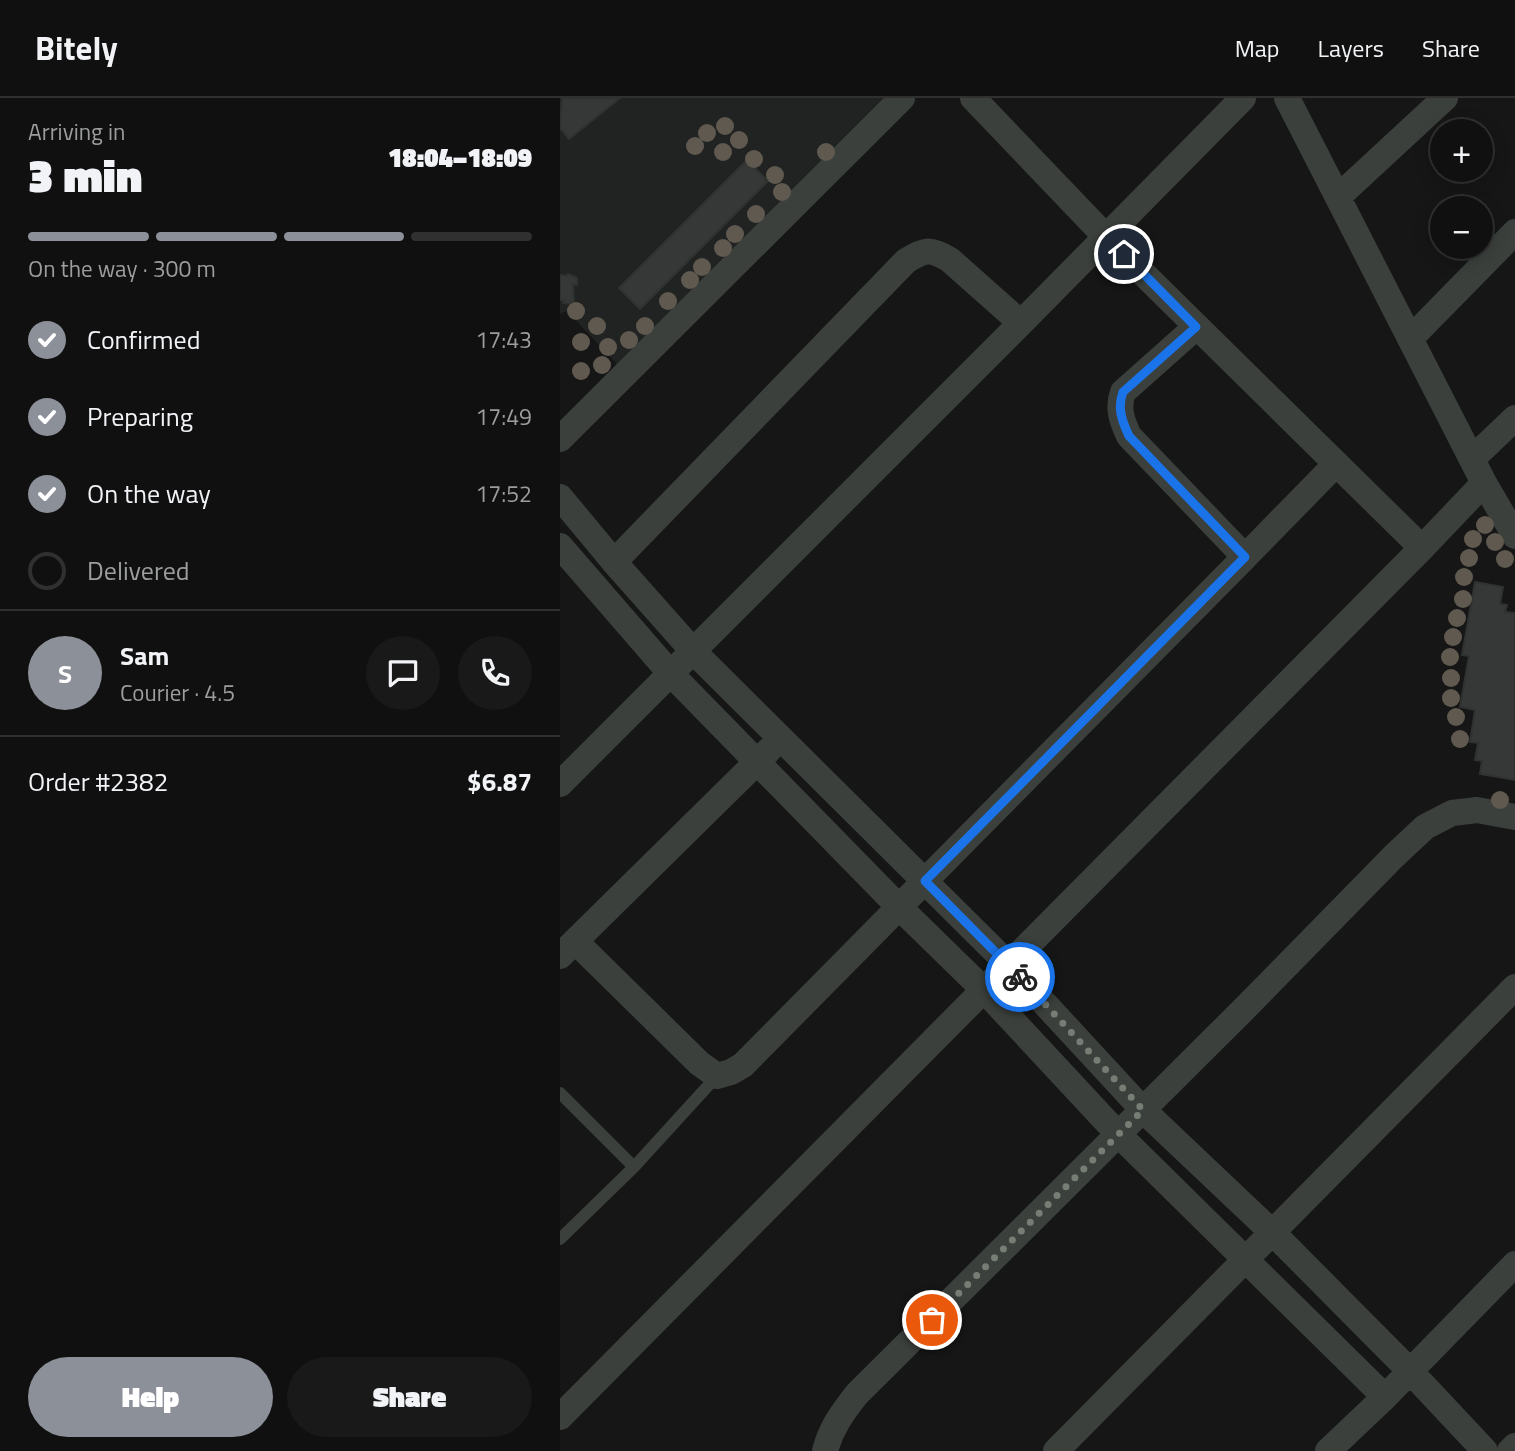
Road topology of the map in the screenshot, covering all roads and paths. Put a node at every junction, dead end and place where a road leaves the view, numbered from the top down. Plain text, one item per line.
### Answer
1 (902, 98) edge
2 (973, 98) edge
3 (1243, 98) edge
4 (1287, 98) edge
5 (1445, 98) edge
6 (1338, 197) junction
7 (1515, 232) edge
8 (1105, 236) junction
9 (1021, 323) junction
10 (1196, 327) junction
11 (1410, 339) junction
12 (1515, 418) edge
13 (560, 439) edge
14 (1472, 459) junction
15 (1336, 464) junction
16 (1484, 483) junction
17 (560, 497) edge
18 (1515, 536) edge
19 (560, 546) edge
20 (1422, 548) junction
21 (1245, 557) junction
22 (614, 562) junction
23 (693, 651) junction
24 (671, 674) junction
25 (780, 738) junction
26 (756, 761) junction
27 (560, 784) edge
28 (1515, 817) edge
29 (925, 881) junction
30 (899, 908) junction
31 (567, 949) edge
32 (1010, 966) junction
33 (1515, 987) edge
34 (984, 990) junction
35 (718, 1076) junction
36 (560, 1093) edge
37 (1143, 1110) junction
38 (1118, 1134) junction
39 (635, 1167) junction
40 (1273, 1233) junction
41 (560, 1239) edge
42 (1246, 1260) junction
43 (1515, 1264) edge
44 (1410, 1371) junction
45 (1385, 1397) junction
46 (560, 1417) edge
47 (1515, 1446) edge
48 (825, 1451) edge
49 (1056, 1451) edge
50 (1328, 1451) edge
51 (1485, 1451) edge
52 (1510, 1451) edge

1 - 13 street
2 - 8 street
3 - 8 street
4 - 6 street
5 - 6 street
6 - 11 street
7 - 11 street
8 - 9 street
8 - 10 street
9 - 22 street
9 - 23 street
10 - 15 street
10 - 21 street
11 - 14 street
12 - 14 street
14 - 16 street
15 - 20 street
15 - 21 street
16 - 18 street
16 - 20 street
17 - 22 street
19 - 24 street
20 - 32 street
21 - 29 street
22 - 23 street
23 - 24 street
23 - 25 street
24 - 26 street
24 - 27 street
25 - 26 street
25 - 29 street
26 - 30 street
26 - 31 street
28 - 37 street
29 - 30 street
29 - 32 street
30 - 34 street
30 - 35 street
31 - 35 street
32 - 34 street
32 - 37 street
33 - 40 street
34 - 38 street
34 - 46 street
35 - 39 lane
36 - 39 lane
37 - 38 street
37 - 40 street
38 - 42 street
38 - 48 street
39 - 41 lane
40 - 42 street
40 - 44 street
42 - 45 street
42 - 49 street
43 - 44 street
44 - 45 street
44 - 51 street
45 - 50 street
47 - 52 street

